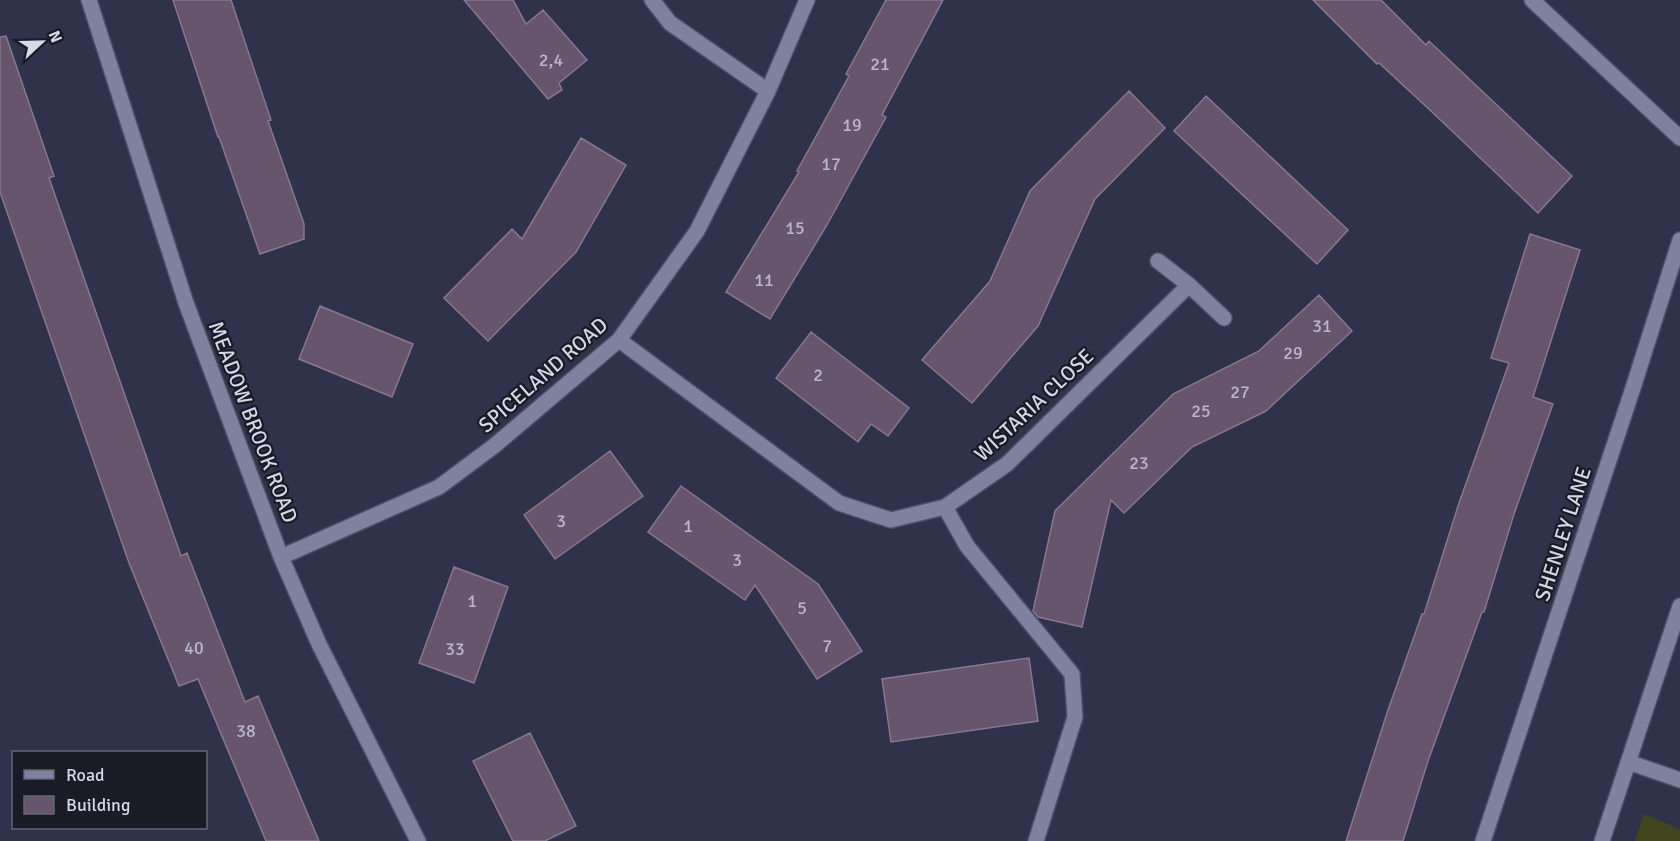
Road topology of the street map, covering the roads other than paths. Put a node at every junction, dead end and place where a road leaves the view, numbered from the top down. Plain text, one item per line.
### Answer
1 (89, 0) edge
2 (652, 0) edge
3 (807, 0) edge
4 (1532, 0) edge
5 (768, 91) junction
6 (1680, 138) edge
7 (1680, 240) edge
8 (1158, 261) dead end
9 (1189, 285) junction
10 (1224, 318) dead end
11 (619, 340) junction
12 (945, 507) junction
13 (281, 557) junction
14 (1680, 606) edge
15 (1628, 762) junction
16 (1680, 780) edge
17 (418, 841) edge
18 (1036, 841) edge
19 (1484, 841) edge
20 (1602, 841) edge

1 - 13 street, MEADOW BROOK ROAD
2 - 5 street
3 - 5 street, SPICELAND ROAD
4 - 6 street
5 - 11 street, SPICELAND ROAD
7 - 19 street, SHENLEY LANE
8 - 9 street
9 - 10 street
9 - 12 street, WISTARIA CLOSE
11 - 12 street, WISTARIA CLOSE
11 - 13 street, SPICELAND ROAD
12 - 18 street
13 - 17 street, MEADOW BROOK ROAD
14 - 15 street
15 - 16 street
15 - 20 street

